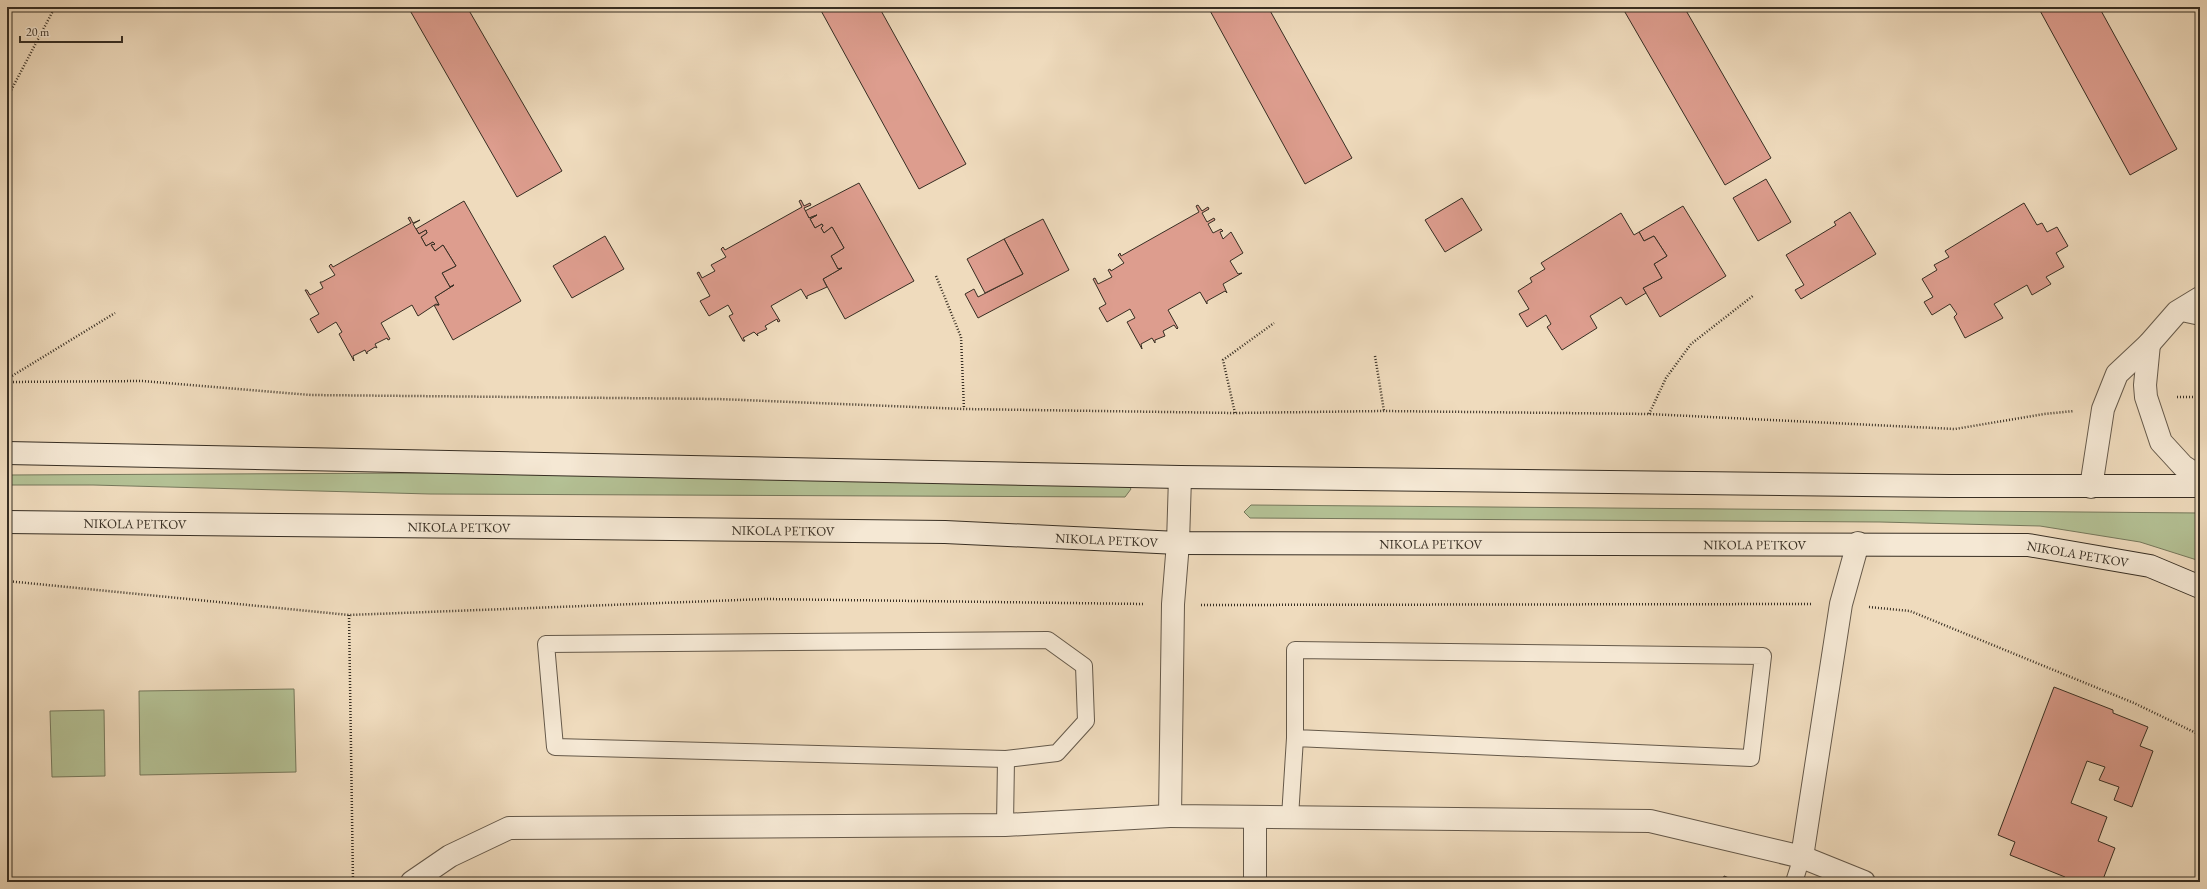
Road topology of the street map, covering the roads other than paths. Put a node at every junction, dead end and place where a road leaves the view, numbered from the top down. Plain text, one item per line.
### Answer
1 (2200, 298) edge
2 (2177, 312) junction
3 (2200, 318) edge
4 (2149, 344) junction
5 (7, 452) edge
6 (1180, 477) junction
7 (2200, 477) edge
8 (2200, 486) edge
9 (2091, 487) junction
10 (7, 522) edge
11 (1178, 543) junction
12 (1858, 543) junction
13 (2200, 587) edge
14 (1295, 738) junction
15 (1006, 759) junction
16 (1170, 816) junction
17 (1255, 817) junction
18 (1290, 817) junction
19 (1005, 824) junction
20 (1802, 857) junction
21 (412, 882) edge
22 (1255, 882) edge
23 (1794, 882) edge
24 (1864, 882) edge

1 - 2 main road
2 - 3 lane
2 - 4 main road
4 - 7 main road
4 - 9 main road
5 - 6 main road
6 - 9 main road
6 - 11 main road
8 - 9 main road
10 - 11 main road, NIKOLA PETKOV
11 - 12 main road, NIKOLA PETKOV
11 - 16 main road
12 - 13 main road, NIKOLA PETKOV
12 - 20 main road
14 - 14 lane
14 - 18 lane
15 - 15 lane
15 - 19 lane
16 - 17 main road
16 - 19 main road
17 - 18 main road
17 - 22 main road
18 - 20 main road
19 - 21 main road
20 - 23 lane
20 - 24 main road

